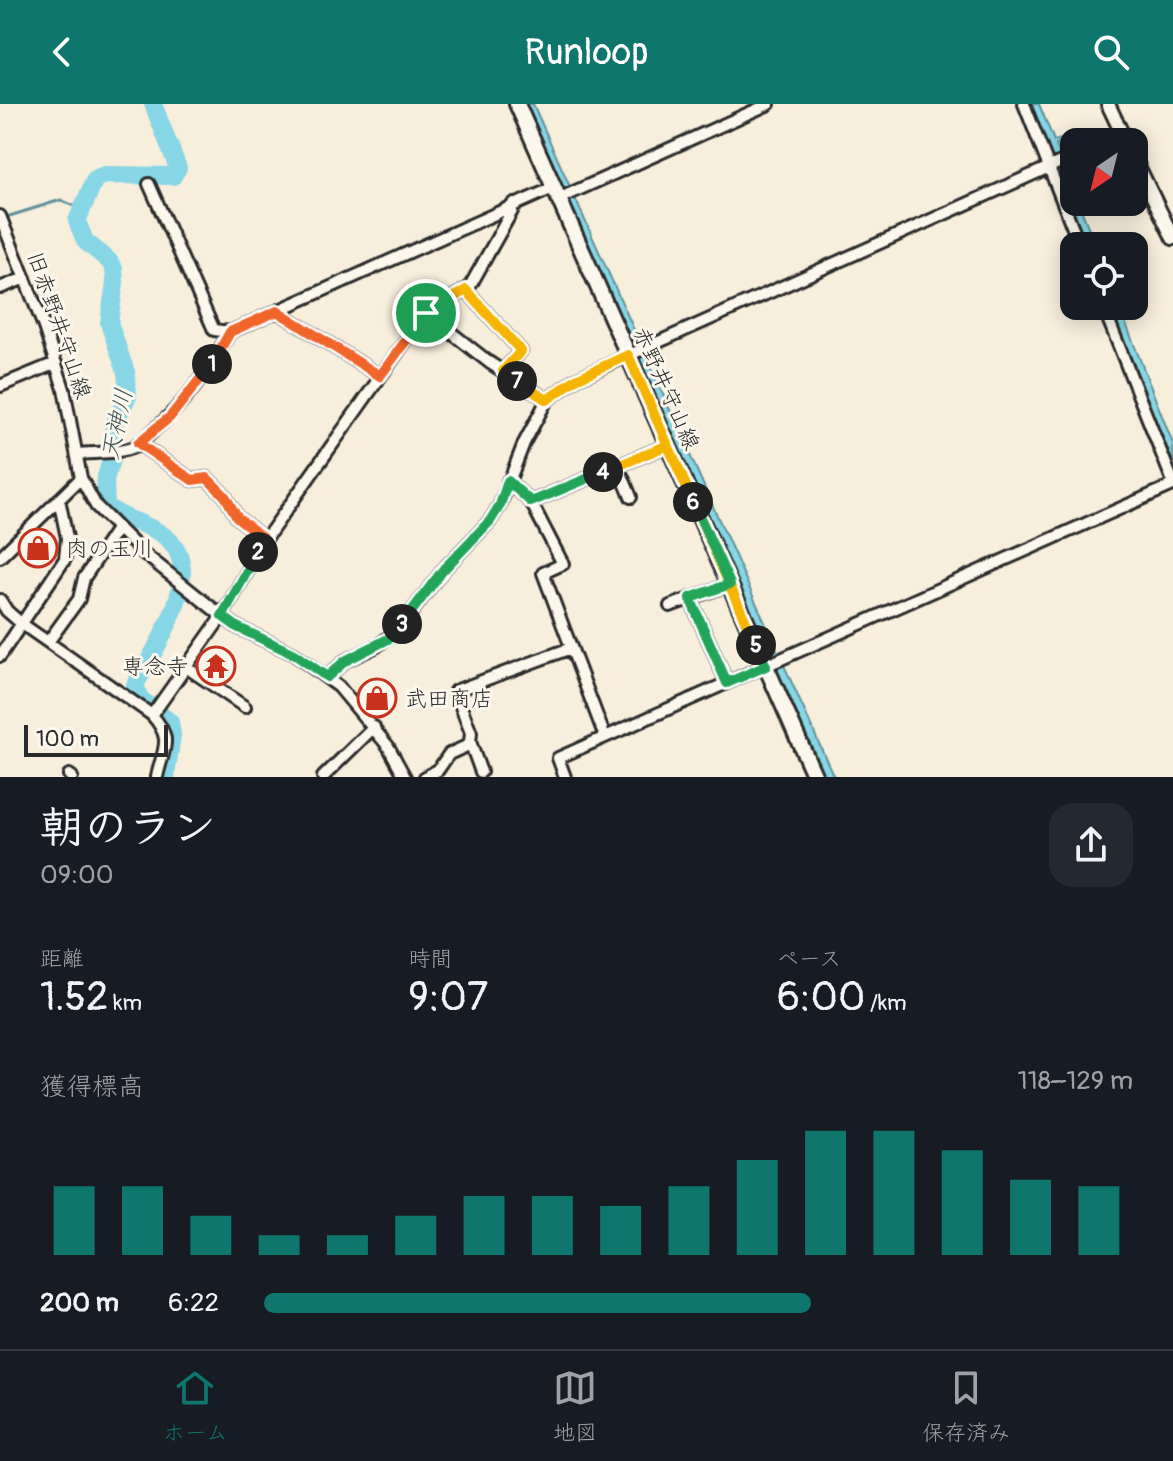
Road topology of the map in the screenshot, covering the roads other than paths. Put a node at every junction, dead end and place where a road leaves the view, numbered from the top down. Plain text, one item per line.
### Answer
1 (517, 104) edge
2 (769, 104) edge
3 (1024, 104) edge
4 (1108, 104) edge
5 (1119, 128) edge
6 (1060, 163) edge
7 (1049, 168) junction
8 (149, 184) dead end
9 (1148, 187) edge
10 (556, 193) junction
11 (513, 204) junction
12 (0, 216) edge
13 (1074, 232) edge
14 (1173, 238) edge
15 (25, 278) junction
16 (0, 288) edge
17 (466, 290) junction
18 (277, 311) junction
19 (426, 313) junction
20 (1109, 320) edge
21 (230, 332) junction
22 (628, 355) junction
23 (56, 363) junction
24 (503, 371) junction
25 (380, 376) junction
26 (0, 386) edge
27 (547, 400) junction
28 (138, 443) junction
29 (668, 445) junction
30 (77, 454) junction
31 (618, 466) junction
32 (81, 478) junction
33 (508, 481) junction
34 (1173, 484) edge
35 (631, 497) dead end
36 (59, 499) junction
37 (531, 502) junction
38 (117, 529) junction
39 (265, 540) junction
40 (0, 557) edge
41 (730, 584) junction
42 (690, 598) junction
43 (0, 600) edge
44 (670, 606) dead end
45 (222, 616) junction
46 (22, 624) junction
47 (48, 642) junction
48 (571, 648) junction
49 (0, 656) edge
50 (766, 666) junction
51 (186, 667) junction
52 (327, 677) junction
53 (727, 683) junction
54 (245, 707) dead end
55 (152, 715) junction
56 (374, 727) junction
57 (605, 737) junction
58 (471, 744) junction
59 (481, 772) dead end
60 (157, 777) edge
61 (323, 777) edge
62 (405, 777) edge
63 (425, 777) edge
64 (565, 777) edge
65 (815, 777) edge

1 - 10 main road, 赤野井守山線
2 - 10 street
3 - 7 street
4 - 5 street
6 - 7 street
7 - 13 street
7 - 22 street
8 - 21 street
9 - 14 street
10 - 11 street
10 - 22 main road, 赤野井守山線
11 - 17 street
11 - 18 street
12 - 15 street, 旧赤野井守山線
15 - 16 street
15 - 23 street, 旧赤野井守山線
17 - 19 street
17 - 24 street
18 - 21 street
18 - 25 street
19 - 24 street
19 - 25 street
20 - 34 street
21 - 28 street
22 - 27 street
22 - 29 main road, 赤野井守山線
23 - 26 street
23 - 30 street, 旧赤野井守山線
24 - 27 street
25 - 39 street
27 - 33 street
28 - 30 street
28 - 39 street
29 - 31 street
29 - 41 main road, 赤野井守山線
30 - 32 street, 旧赤野井守山線
31 - 35 street
31 - 37 street
32 - 36 street
32 - 38 street, 旧赤野井守山線
33 - 37 street
33 - 52 street
34 - 50 street
36 - 40 street
36 - 46 street
37 - 48 street
38 - 45 street, 旧赤野井守山線
38 - 47 street
39 - 45 street
41 - 42 street
41 - 50 main road, 赤野井守山線
42 - 44 street
42 - 53 street
43 - 46 street
45 - 51 street
45 - 52 street, 旧赤野井守山線
46 - 47 street
46 - 49 street
47 - 55 street
48 - 57 street
48 - 58 street
50 - 53 street
50 - 65 main road, 赤野井守山線
51 - 54 street
51 - 55 street
52 - 56 street, 旧赤野井守山線
53 - 57 street
55 - 60 street
56 - 61 street
56 - 62 street, 旧赤野井守山線
57 - 64 street
58 - 59 street
58 - 63 street

